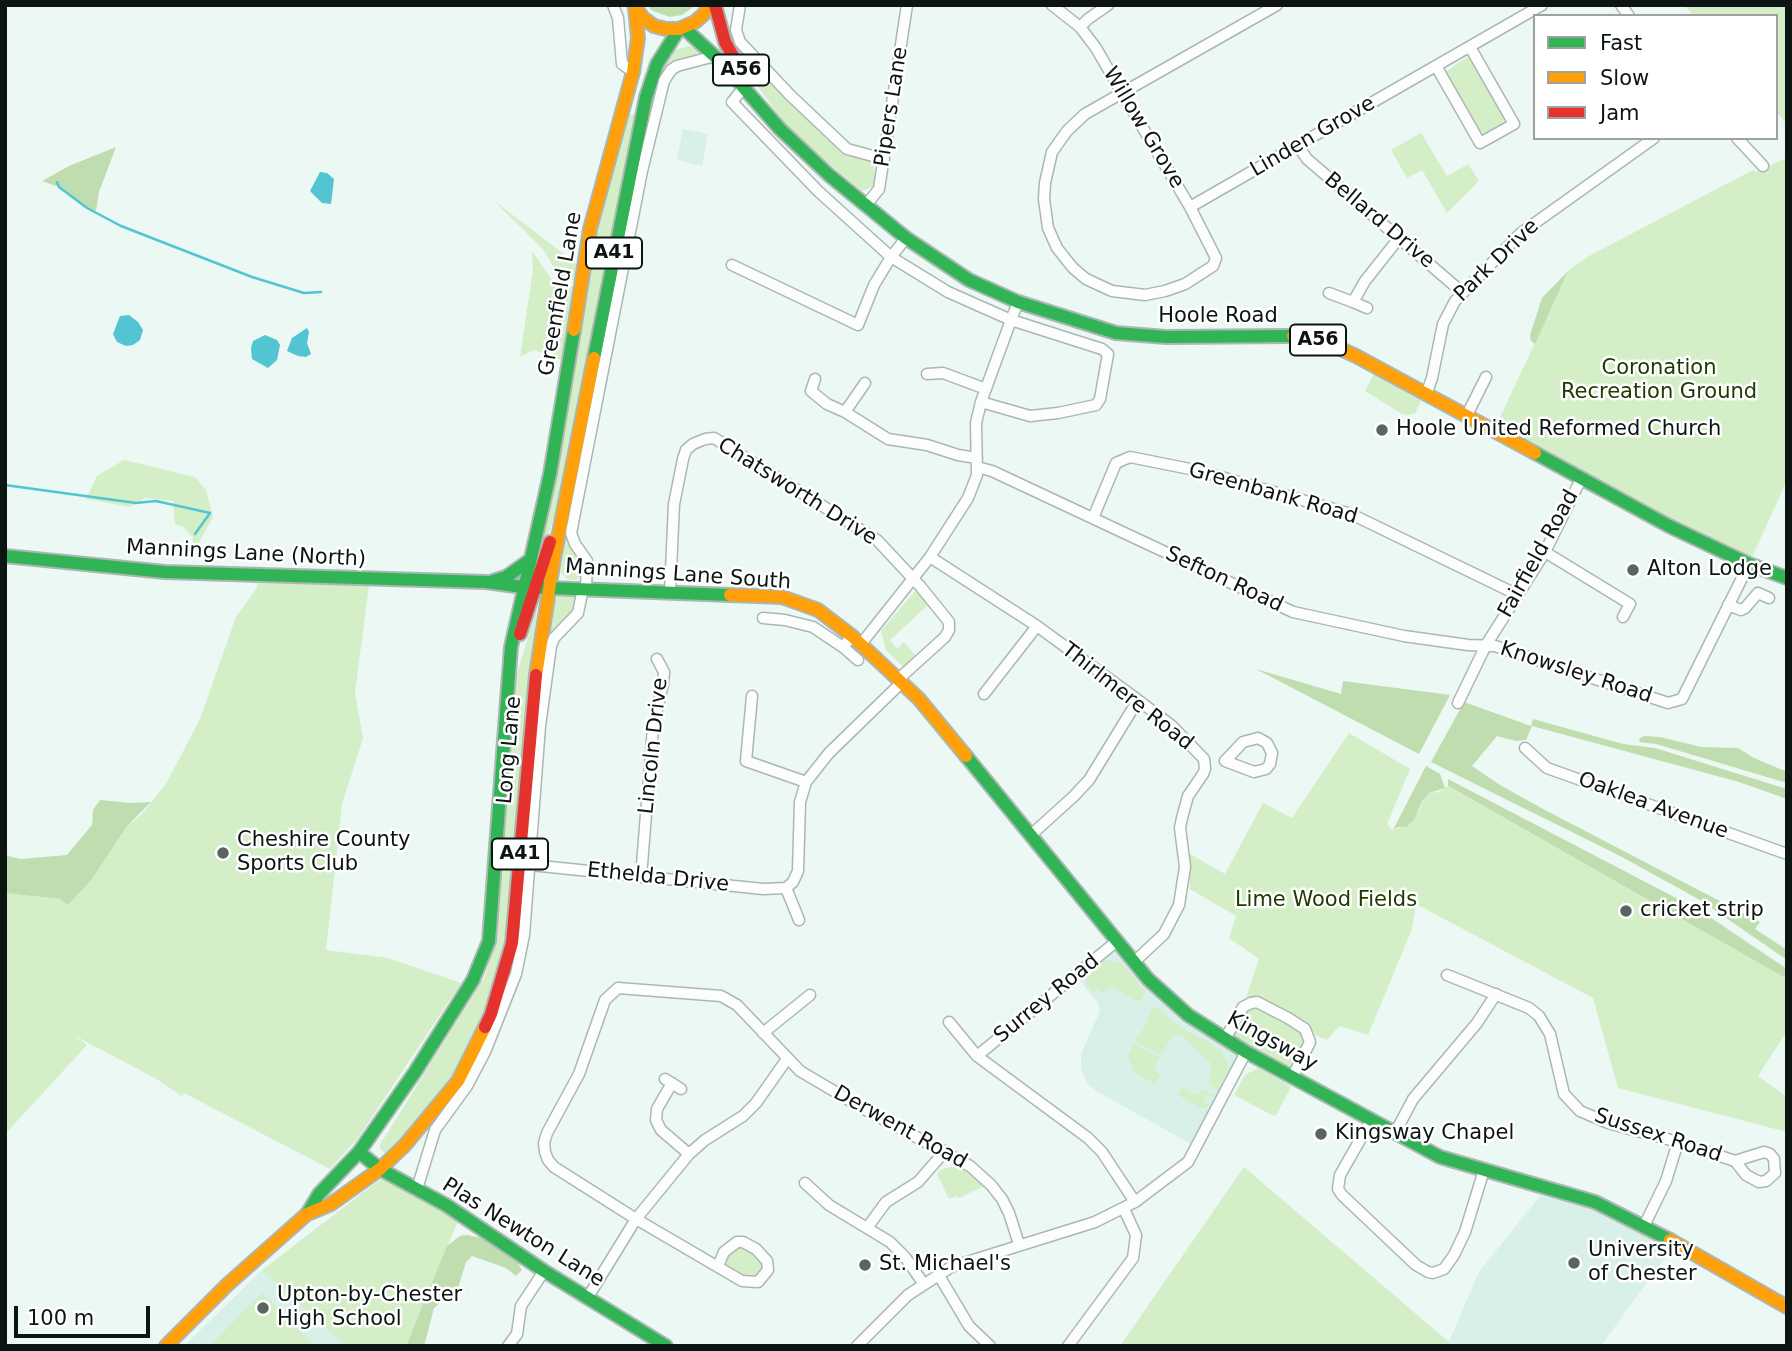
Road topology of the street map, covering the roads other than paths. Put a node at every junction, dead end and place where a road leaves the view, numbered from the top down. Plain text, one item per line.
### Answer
1 (614, 5) edge
2 (709, 5) edge
3 (715, 5) edge
4 (740, 5) edge
5 (907, 5) edge
6 (1052, 5) edge
7 (1108, 5) edge
8 (1277, 5) edge
9 (1542, 5) edge
10 (634, 7) edge
11 (1080, 27) junction
12 (682, 28) junction
13 (1470, 47) junction
14 (715, 56) junction
15 (1436, 66) junction
16 (633, 72) junction
17 (744, 87) junction
18 (1122, 93) junction
19 (780, 129) junction
20 (1651, 140) edge
21 (1739, 140) edge
22 (1298, 146) junction
23 (884, 159) junction
24 (1763, 166) dead end
25 (866, 205) junction
26 (1190, 207) junction
27 (906, 239) junction
28 (1399, 239) junction
29 (891, 257) junction
30 (732, 265) dead end
31 (1329, 293) dead end
32 (1462, 293) junction
33 (1018, 302) junction
34 (1353, 302) junction
35 (1367, 308) dead end
36 (1011, 320) junction
37 (927, 374) dead end
38 (1486, 377) dead end
39 (815, 379) dead end
40 (865, 383) dead end
41 (986, 390) junction
42 (1426, 395) junction
43 (981, 402) junction
44 (845, 412) junction
45 (1466, 417) junction
46 (977, 463) junction
47 (1581, 479) junction
48 (1093, 518) junction
49 (1545, 552) junction
50 (5, 556) edge
51 (930, 557) junction
52 (530, 561) junction
53 (1749, 564) junction
54 (1787, 578) edge
55 (914, 579) junction
56 (485, 582) junction
57 (523, 587) junction
58 (542, 587) junction
59 (585, 588) junction
60 (670, 592) junction
61 (1518, 595) junction
62 (1769, 598) dead end
63 (1728, 605) junction
64 (769, 616) dead end
65 (1623, 617) dead end
66 (1037, 626) junction
67 (857, 640) junction
68 (1486, 645) junction
69 (843, 647) junction
70 (657, 659) dead end
71 (858, 660) dead end
72 (509, 670) junction
73 (900, 680) junction
74 (984, 694) dead end
75 (752, 696) dead end
76 (1138, 700) junction
77 (1458, 702) dead end
78 (1525, 748) dead end
79 (1225, 761) junction
80 (1205, 769) junction
81 (806, 782) junction
82 (1031, 835) junction
83 (1787, 854) edge
84 (531, 865) junction
85 (641, 877) junction
86 (786, 888) junction
87 (799, 920) dead end
88 (1116, 941) junction
89 (1134, 962) junction
90 (1447, 975) dead end
91 (1496, 994) junction
92 (810, 995) dead end
93 (949, 1022) dead end
94 (763, 1032) junction
95 (1225, 1039) junction
96 (1246, 1052) junction
97 (977, 1056) junction
98 (787, 1059) junction
99 (1293, 1076) junction
100 (681, 1089) dead end
101 (1372, 1119) junction
102 (1395, 1133) junction
103 (1678, 1142) junction
104 (945, 1151) junction
105 (359, 1152) junction
106 (689, 1154) junction
107 (1735, 1161) dead end
108 (380, 1169) junction
109 (1484, 1170) junction
110 (805, 1184) dead end
111 (417, 1189) junction
112 (1135, 1202) junction
113 (1124, 1209) junction
114 (307, 1214) junction
115 (636, 1219) junction
116 (1644, 1226) junction
117 (867, 1228) junction
118 (1019, 1244) junction
119 (718, 1266) junction
120 (544, 1271) junction
121 (938, 1274) junction
122 (923, 1283) junction
123 (588, 1297) junction
124 (1787, 1307) edge
125 (658, 1344) edge
126 (166, 1346) edge
127 (508, 1346) edge
128 (857, 1346) edge
129 (990, 1346) edge
130 (1068, 1346) edge

1 - 16 street
2 - 12 main road, Greenfield Lane
3 - 19 main road, Hoole Road / A56
4 - 23 street
5 - 23 street, Pipers Lane
6 - 11 street, Willow Grove
7 - 11 street
8 - 18 street
9 - 13 street, Linden Grove
10 - 12 main road
10 - 16 main road, Greenfield Lane / A41
11 - 18 street, Willow Grove
12 - 14 main road, Hoole Road / A56
12 - 58 main road, Greenfield Lane / A41
13 - 15 street, Linden Grove
13 - 15 street
14 - 17 main road, Hoole Road / A56
14 - 59 street
15 - 22 street, Linden Grove
16 - 52 main road, Greenfield Lane / A41
17 - 19 main road, Hoole Road / A56
17 - 29 street
18 - 26 street, Willow Grove
18 - 26 street, Willow Grove
19 - 25 main road, Hoole Road / A56
20 - 32 street, Park Drive
21 - 24 street
22 - 26 street, Linden Grove
22 - 28 street, Bellard Drive
23 - 25 street, Pipers Lane
25 - 27 main road, Hoole Road / A56
27 - 29 street
27 - 33 main road, Hoole Road / A56
28 - 32 street, Bellard Drive
28 - 34 street
29 - 30 street
29 - 36 street
31 - 34 street
32 - 42 street, Park Drive
33 - 36 street
33 - 42 main road, Hoole Road / A56
34 - 35 street
36 - 41 street
36 - 43 street
37 - 41 street
38 - 45 street
39 - 44 street, Sefton Road
40 - 44 street
41 - 43 street
42 - 45 main road, Hoole Road / A56
43 - 46 street
44 - 46 street, Sefton Road
45 - 47 main road, Hoole Road / A56
46 - 48 street, Sefton Road
46 - 51 street
47 - 49 street, Fairfield Road
47 - 53 main road, Hoole Road / A56
48 - 61 street, Greenbank Road
48 - 68 street, Sefton Road
49 - 61 street, Fairfield Road
49 - 65 street
50 - 56 main road, Mannings Lane (North)
51 - 55 street
51 - 66 street, Thirlmere Road
52 - 56 main road, Mannings Lane (North)
52 - 57 main road, Greenfield Lane / A41
53 - 54 main road, Hoole Road / A56
53 - 63 street, Knowsley Road
55 - 60 street, Chatsworth Drive
55 - 67 street
55 - 73 street, Chatsworth Drive
56 - 57 main road, Mannings Lane (North)
57 - 58 main road, Mannings Lane (North)
57 - 72 main road, Long Lane / A41
58 - 59 main road, Mannings Lane South
58 - 72 main road
58 - 108 main road, Long Lane / A41
59 - 60 main road, Mannings Lane South
59 - 84 street, Long Lane
60 - 67 main road, Mannings Lane South
61 - 68 street, Fairfield Road
62 - 63 street
63 - 68 street, Knowsley Road
64 - 69 street
66 - 74 street
66 - 76 street, Thirlmere Road
67 - 69 street
67 - 73 main road, Kingsway
68 - 77 street, Fairfield Road
69 - 71 street
70 - 85 street, Lincoln Drive
72 - 105 main road, Long Lane / A41
73 - 81 street
73 - 82 main road, Kingsway
75 - 81 street
76 - 80 street, Thirlmere Road
76 - 82 street
78 - 83 street, Oaklea Avenue
79 - 79 street
79 - 80 street
80 - 89 street, Thirlmere Road
81 - 86 street
82 - 88 main road, Kingsway
84 - 85 street, Ethelda Drive
84 - 111 street, Long Lane
85 - 86 street, Ethelda Drive
86 - 87 street
88 - 89 main road, Kingsway
88 - 97 street, Surrey Road
89 - 95 main road, Kingsway
90 - 91 street, Sussex Road
91 - 102 street
91 - 103 street, Sussex Road
92 - 94 street
93 - 97 street
94 - 98 street, Derwent Road
94 - 115 street, Derwent Road
95 - 96 main road, Kingsway
95 - 99 street
96 - 99 main road, Kingsway
96 - 112 street
97 - 112 street
98 - 104 street, Derwent Road
98 - 106 street
99 - 101 main road, Kingsway
100 - 106 street
101 - 102 main road, Kingsway
101 - 109 street
102 - 109 main road, Kingsway
103 - 107 street, Sussex Road
103 - 116 street
104 - 117 street
104 - 118 street, Derwent Road
105 - 108 main road, Plas Newton Lane
105 - 114 main road, Long Lane / A41
106 - 115 street
108 - 111 main road, Plas Newton Lane
108 - 114 main road, Long Lane / A41
109 - 116 main road, Kingsway
110 - 117 street
111 - 120 main road, Plas Newton Lane
112 - 113 street
113 - 118 street
113 - 130 street
114 - 126 main road, Long Lane / A41
115 - 119 street
115 - 123 street
116 - 124 main road, Kingsway
117 - 122 street
118 - 121 street
119 - 119 street
120 - 123 main road, Plas Newton Lane
120 - 127 street
121 - 122 street
121 - 129 street
122 - 128 street
123 - 125 main road, Plas Newton Lane

